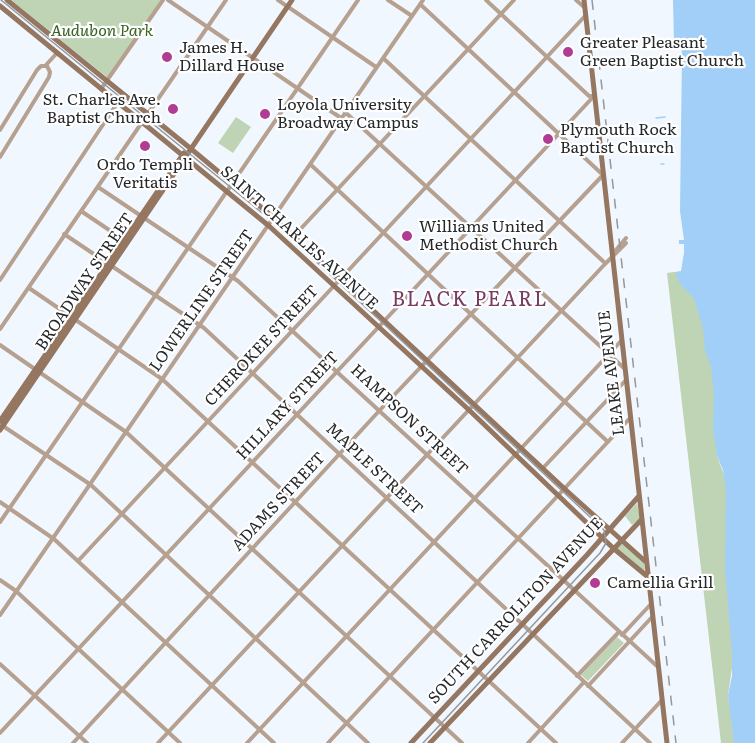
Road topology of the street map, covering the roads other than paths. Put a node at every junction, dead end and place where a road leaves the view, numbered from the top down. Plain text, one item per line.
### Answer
1 (7, 0) edge
2 (166, 0) edge
3 (226, 0) edge
4 (278, 0) edge
5 (292, 0) edge
6 (358, 0) edge
7 (388, 0) edge
8 (486, 0) edge
9 (514, 0) edge
10 (576, 0) edge
11 (584, 0) edge
12 (421, 2) edge
13 (0, 6) edge
14 (16, 7) junction
15 (288, 7) junction
16 (584, 7) junction
17 (10, 14) junction
18 (501, 14) junction
19 (412, 16) junction
20 (585, 16) junction
21 (207, 27) junction
22 (332, 38) junction
23 (468, 49) junction
24 (57, 53) junction
25 (548, 57) junction
26 (252, 58) junction
27 (383, 58) junction
28 (47, 67) junction
29 (376, 67) junction
30 (107, 81) junction
31 (101, 89) junction
32 (297, 89) junction
33 (515, 92) junction
34 (425, 96) junction
35 (594, 96) junction
36 (118, 102) junction
37 (345, 112) junction
38 (147, 114) junction
39 (341, 118) junction
40 (142, 121) junction
41 (0, 130) edge
42 (558, 133) junction
43 (472, 139) junction
44 (381, 143) junction
45 (190, 148) junction
46 (184, 155) junction
47 (0, 157) edge
48 (310, 164) junction
49 (603, 175) junction
50 (515, 180) junction
51 (232, 183) junction
52 (428, 186) junction
53 (98, 187) junction
54 (337, 189) junction
55 (226, 191) junction
56 (81, 211) junction
57 (143, 217) junction
58 (274, 218) junction
59 (558, 221) junction
60 (269, 226) junction
61 (471, 226) junction
62 (384, 233) junction
63 (64, 234) junction
64 (294, 236) junction
65 (124, 240) junction
66 (626, 240) dead end
67 (188, 248) junction
68 (612, 256) junction
69 (605, 264) junction
70 (109, 266) junction
71 (515, 267) junction
72 (427, 273) junction
73 (233, 278) junction
74 (0, 280) edge
75 (341, 280) junction
76 (334, 286) junction
77 (28, 288) junction
78 (155, 297) junction
79 (561, 310) junction
80 (471, 314) junction
81 (74, 319) junction
82 (384, 321) junction
83 (199, 325) junction
84 (378, 327) junction
85 (0, 329) edge
86 (294, 330) junction
87 (622, 340) junction
88 (0, 345) edge
89 (119, 349) junction
90 (608, 354) junction
91 (518, 357) junction
92 (427, 361) junction
93 (422, 367) junction
94 (625, 369) junction
95 (38, 371) junction
96 (338, 371) junction
97 (253, 373) junction
98 (162, 379) junction
99 (626, 379) junction
100 (565, 401) junction
101 (82, 402) junction
102 (474, 404) junction
103 (380, 410) junction
104 (469, 410) junction
105 (297, 414) junction
106 (631, 417) junction
107 (209, 421) junction
108 (587, 421) junction
109 (1, 425) edge
110 (126, 432) junction
111 (608, 441) junction
112 (521, 448) junction
113 (340, 454) junction
114 (428, 454) junction
115 (515, 454) junction
116 (46, 455) junction
117 (253, 462) junction
118 (166, 468) junction
119 (543, 468) junction
120 (90, 485) junction
121 (564, 489) junction
122 (558, 495) junction
123 (639, 496) junction
124 (387, 498) junction
125 (475, 498) junction
126 (0, 502) edge
127 (296, 502) junction
128 (210, 508) junction
129 (9, 509) junction
130 (122, 515) junction
131 (642, 519) junction
132 (0, 522) edge
133 (609, 529) junction
134 (603, 537) junction
135 (518, 538) junction
136 (54, 539) junction
137 (621, 540) junction
138 (434, 541) junction
139 (343, 545) junction
140 (614, 548) junction
141 (253, 549) junction
142 (165, 555) junction
143 (78, 561) junction
144 (646, 562) junction
145 (648, 577) junction
146 (0, 580) edge
147 (563, 581) junction
148 (478, 582) junction
149 (390, 589) junction
150 (573, 590) junction
151 (16, 591) junction
152 (299, 592) junction
153 (209, 596) junction
154 (122, 602) junction
155 (651, 604) junction
156 (642, 614) junction
157 (0, 615) edge
158 (651, 618) junction
159 (522, 624) junction
160 (434, 630) junction
161 (532, 633) junction
162 (621, 633) junction
163 (346, 636) junction
164 (255, 640) junction
165 (629, 641) junction
166 (165, 643) junction
167 (78, 649) junction
168 (0, 664) edge
169 (660, 668) junction
170 (479, 671) junction
171 (390, 676) junction
172 (577, 676) junction
173 (489, 680) junction
174 (303, 683) junction
175 (586, 683) junction
176 (212, 685) junction
177 (122, 689) junction
178 (35, 695) junction
179 (663, 700) junction
180 (435, 718) junction
181 (346, 723) junction
182 (445, 727) junction
183 (635, 728) junction
184 (541, 729) junction
185 (259, 730) junction
186 (168, 732) junction
187 (0, 733) edge
188 (79, 736) junction
189 (73, 743) edge
190 (87, 743) edge
191 (158, 743) edge
192 (180, 743) edge
193 (247, 743) edge
194 (274, 743) edge
195 (328, 743) edge
196 (368, 743) edge
197 (411, 743) edge
198 (430, 743) edge
199 (462, 743) edge
200 (528, 743) edge
201 (556, 743) edge
202 (621, 743) edge
203 (650, 743) edge
204 (667, 743) edge

1 - 14 main road, SAINT CHARLES AVENUE
2 - 21 street
2 - 30 street
3 - 21 street
4 - 15 street
5 - 15 main road, BROADWAY STREET
6 - 22 street
7 - 19 street
8 - 18 street
9 - 18 street
10 - 16 street
11 - 16 main road, LEAKE AVENUE
12 - 19 street, LOWERLINE STREET
12 - 23 street
13 - 17 main road, SAINT CHARLES AVENUE
14 - 17 main road
14 - 30 main road, SAINT CHARLES AVENUE
15 - 22 street
15 - 26 main road, BROADWAY STREET
16 - 20 main road, LEAKE AVENUE
17 - 24 main road, SAINT CHARLES AVENUE
18 - 23 street
18 - 25 street
19 - 27 street, LOWERLINE STREET
20 - 25 street, CHEROKEE STREET
20 - 35 main road, LEAKE AVENUE
21 - 26 street
21 - 38 street
22 - 29 street
22 - 32 street
23 - 33 street
23 - 34 street
24 - 28 street
24 - 31 main road, SAINT CHARLES AVENUE
25 - 33 street, CHEROKEE STREET
25 - 35 street
26 - 32 street
26 - 45 main road, BROADWAY STREET
27 - 29 street, LOWERLINE STREET
27 - 34 street
28 - 41 street
28 - 47 street
29 - 37 street, LOWERLINE STREET
30 - 31 street
30 - 38 main road, SAINT CHARLES AVENUE
31 - 36 main road, SAINT CHARLES AVENUE
32 - 39 street
32 - 51 street
33 - 42 street
33 - 43 street, CHEROKEE STREET
34 - 43 street
34 - 44 street
35 - 42 street, HILLARY STREET
35 - 49 main road, LEAKE AVENUE
36 - 40 main road, SAINT CHARLES AVENUE
36 - 74 street
37 - 39 street, LOWERLINE STREET
37 - 44 street
38 - 40 street
38 - 45 main road, SAINT CHARLES AVENUE
39 - 48 street, LOWERLINE STREET
40 - 46 main road, SAINT CHARLES AVENUE
40 - 53 street
42 - 49 street
42 - 50 street, HILLARY STREET
43 - 50 street
43 - 52 street, CHEROKEE STREET
44 - 52 street
44 - 54 street
45 - 46 main road, BROADWAY STREET
45 - 51 main road, SAINT CHARLES AVENUE
46 - 55 main road, SAINT CHARLES AVENUE
46 - 57 main road, BROADWAY STREET
48 - 54 street
48 - 58 street, LOWERLINE STREET
49 - 59 street, ADAMS STREET
49 - 68 main road, LEAKE AVENUE
50 - 59 street
50 - 61 street, HILLARY STREET
51 - 55 street
51 - 58 main road, SAINT CHARLES AVENUE
52 - 61 street
52 - 62 street, CHEROKEE STREET
53 - 56 street
53 - 57 street, HAMPSON STREET
54 - 62 street
54 - 64 street
55 - 60 main road, SAINT CHARLES AVENUE
55 - 67 street
56 - 63 street
56 - 65 street
57 - 65 main road, BROADWAY STREET
57 - 67 street, HAMPSON STREET
57 - 70 main road, BROADWAY STREET
58 - 60 street, LOWERLINE STREET
58 - 64 main road, SAINT CHARLES AVENUE
59 - 69 street
59 - 71 street, ADAMS STREET
60 - 73 street, LOWERLINE STREET
60 - 76 main road, SAINT CHARLES AVENUE
61 - 71 street
61 - 72 street, HILLARY STREET
62 - 72 street
62 - 75 street, CHEROKEE STREET
63 - 70 street, MAPLE STREET
63 - 77 street
64 - 75 main road, SAINT CHARLES AVENUE
65 - 70 main road, BROADWAY STREET
66 - 68 street
67 - 73 street, HAMPSON STREET
67 - 78 street
68 - 69 street
68 - 87 main road, LEAKE AVENUE
69 - 79 street
70 - 78 street, MAPLE STREET
70 - 81 main road, BROADWAY STREET
71 - 79 street
71 - 80 street, ADAMS STREET
72 - 80 street
72 - 82 street, HILLARY STREET
73 - 83 street, LOWERLINE STREET
73 - 86 street, HAMPSON STREET
75 - 76 street, CHEROKEE STREET
75 - 82 main road, SAINT CHARLES AVENUE
76 - 84 main road, SAINT CHARLES AVENUE
76 - 86 street, CHEROKEE STREET
77 - 81 street
77 - 85 street
78 - 83 street, MAPLE STREET
78 - 89 street
79 - 90 street
79 - 91 street
80 - 91 street
80 - 92 street, ADAMS STREET
81 - 89 street
81 - 95 main road, BROADWAY STREET
82 - 84 street, HILLARY STREET
82 - 92 main road, SAINT CHARLES AVENUE
83 - 97 street, MAPLE STREET
83 - 98 street, LOWERLINE STREET
84 - 93 main road, SAINT CHARLES AVENUE
84 - 96 street, HILLARY STREET
86 - 96 street, HAMPSON STREET
86 - 97 street, CHEROKEE STREET
87 - 90 street
87 - 94 main road, LEAKE AVENUE
88 - 95 street
89 - 98 street
89 - 101 street
90 - 94 street
90 - 100 street
91 - 100 street
91 - 102 street
92 - 93 street, ADAMS STREET
92 - 102 main road, SAINT CHARLES AVENUE
93 - 103 street, ADAMS STREET
93 - 104 main road, SAINT CHARLES AVENUE
94 - 99 main road, LEAKE AVENUE
95 - 101 street
95 - 109 main road, BROADWAY STREET
96 - 103 street, HAMPSON STREET
96 - 105 street, HILLARY STREET
97 - 105 street, MAPLE STREET
97 - 107 street, CHEROKEE STREET
98 - 107 street
98 - 110 street, LOWERLINE STREET
99 - 106 main road, LEAKE AVENUE
99 - 108 street
100 - 108 street
100 - 112 street
101 - 110 street
101 - 116 street
102 - 104 street
102 - 112 main road, SAINT CHARLES AVENUE
103 - 113 street, ADAMS STREET
103 - 114 street, HAMPSON STREET
104 - 114 street
104 - 115 main road, SAINT CHARLES AVENUE
105 - 113 street, MAPLE STREET
105 - 117 street, HILLARY STREET
106 - 111 street
106 - 123 main road, LEAKE AVENUE
107 - 117 street
107 - 118 street, CHEROKEE STREET
108 - 111 street
108 - 119 street
109 - 116 street
110 - 118 street
110 - 120 street, LOWERLINE STREET
111 - 121 street
112 - 115 street
112 - 119 main road, SAINT CHARLES AVENUE
113 - 124 street, MAPLE STREET
113 - 127 street, ADAMS STREET
114 - 124 street
114 - 125 street, HAMPSON STREET
115 - 122 main road, SAINT CHARLES AVENUE
115 - 125 street
116 - 120 street
116 - 129 street
117 - 127 street
117 - 128 street, HILLARY STREET
118 - 128 street
118 - 130 street, CHEROKEE STREET
119 - 121 main road, SAINT CHARLES AVENUE
120 - 130 street
120 - 136 street, LOWERLINE STREET
121 - 122 street
121 - 133 main road, SAINT CHARLES AVENUE
122 - 134 main road, SAINT CHARLES AVENUE
122 - 135 street
123 - 131 main road, LEAKE AVENUE
123 - 133 main road, SOUTH CARROLLTON AVENUE
124 - 138 street, MAPLE STREET
124 - 139 street
125 - 135 street, HAMPSON STREET
125 - 138 street
126 - 129 street
127 - 139 street
127 - 141 street, ADAMS STREET
128 - 141 street
128 - 142 street, HILLARY STREET
129 - 132 street
129 - 136 street
130 - 142 street
130 - 143 street, CHEROKEE STREET
131 - 137 main road, SOUTH CARROLLTON AVENUE
131 - 144 main road, LEAKE AVENUE
133 - 134 main road, SOUTH CARROLLTON AVENUE
133 - 137 main road, SAINT CHARLES AVENUE
134 - 140 main road, SAINT CHARLES AVENUE
134 - 147 main road, SOUTH CARROLLTON AVENUE
135 - 147 street, HAMPSON STREET
135 - 148 street
136 - 143 street
136 - 151 street, LOWERLINE STREET
137 - 140 main road, SOUTH CARROLLTON AVENUE
137 - 144 main road, SAINT CHARLES AVENUE
138 - 148 street, MAPLE STREET
138 - 149 street
139 - 149 street
139 - 152 street
140 - 145 main road, SAINT CHARLES AVENUE
140 - 150 main road, SOUTH CARROLLTON AVENUE
141 - 152 street
141 - 153 street, ADAMS STREET
142 - 153 street
142 - 154 street, HILLARY STREET
143 - 154 street
144 - 145 main road, LEAKE AVENUE
145 - 155 main road, LEAKE AVENUE
146 - 151 street
147 - 150 street, HAMPSON STREET
147 - 159 main road, SOUTH CARROLLTON AVENUE
148 - 159 street, MAPLE STREET
148 - 160 street
149 - 160 street
149 - 163 street
150 - 161 main road, SOUTH CARROLLTON AVENUE
150 - 162 street, HAMPSON STREET
151 - 157 street, LOWERLINE STREET
151 - 167 street
152 - 163 street
152 - 164 street
153 - 164 street
153 - 166 street, ADAMS STREET
154 - 166 street
154 - 167 street, HILLARY STREET
155 - 156 street
155 - 158 main road, LEAKE AVENUE
156 - 158 street
156 - 162 street
158 - 165 street
158 - 169 main road, LEAKE AVENUE
159 - 161 street, MAPLE STREET
159 - 170 main road, SOUTH CARROLLTON AVENUE
160 - 170 street
160 - 171 street
161 - 172 street, MAPLE STREET
161 - 173 main road, SOUTH CARROLLTON AVENUE
162 - 165 street, HAMPSON STREET
162 - 172 street
163 - 171 street
163 - 174 street
164 - 174 street
164 - 176 street
165 - 169 street, HAMPSON STREET
165 - 175 street
166 - 176 street
166 - 177 street, ADAMS STREET
167 - 177 street
167 - 178 street, HILLARY STREET
168 - 178 street
169 - 179 main road, LEAKE AVENUE
170 - 173 street
170 - 180 main road, SOUTH CARROLLTON AVENUE
171 - 180 street
171 - 181 street
172 - 175 street, MAPLE STREET
173 - 182 main road, SOUTH CARROLLTON AVENUE
173 - 184 street
174 - 181 street
174 - 185 street
175 - 183 street, MAPLE STREET
175 - 184 street
176 - 185 street
176 - 186 street
177 - 186 street
177 - 188 street, ADAMS STREET
178 - 187 street, HILLARY STREET
178 - 188 street
179 - 183 street
179 - 204 main road, LEAKE AVENUE
180 - 182 street
180 - 197 main road, SOUTH CARROLLTON AVENUE
181 - 195 street
181 - 196 street
182 - 198 main road, SOUTH CARROLLTON AVENUE
182 - 199 street
183 - 202 street
183 - 203 street, MAPLE STREET
184 - 200 street
184 - 201 street
185 - 193 street
185 - 194 street
186 - 191 street
186 - 192 street
188 - 189 street, ADAMS STREET
188 - 190 street

